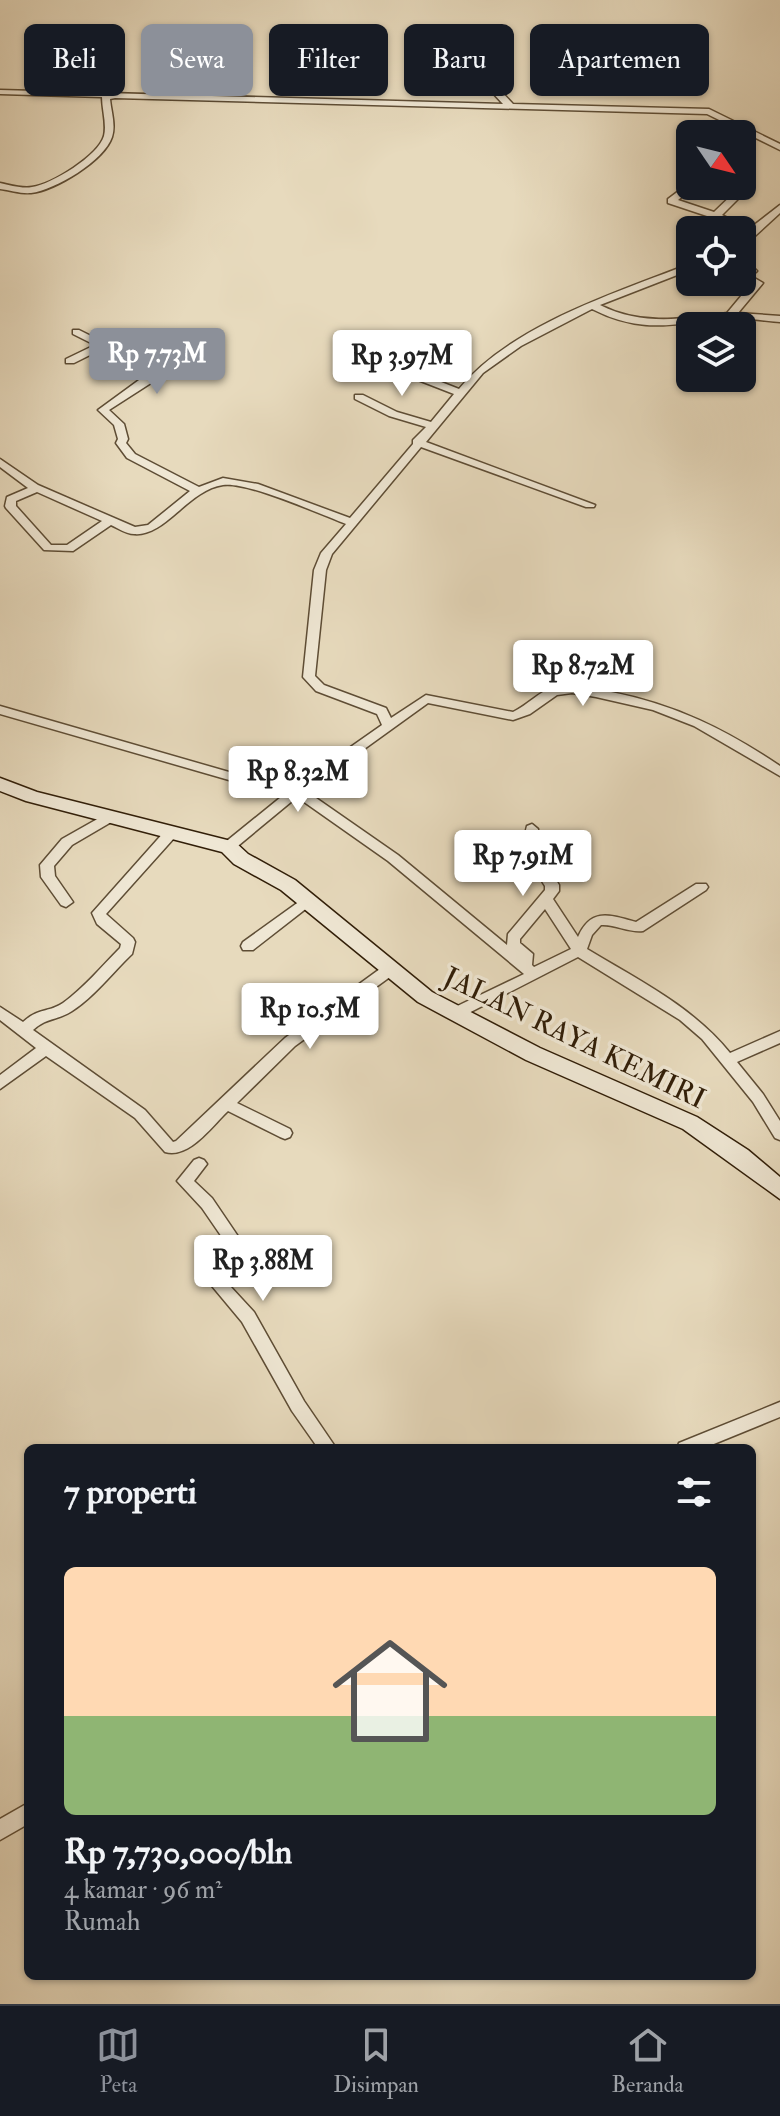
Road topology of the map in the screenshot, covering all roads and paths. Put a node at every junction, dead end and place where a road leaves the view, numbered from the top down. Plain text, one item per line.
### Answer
1 (0, 92) edge
2 (24, 93) edge
3 (108, 96) edge
4 (125, 96) edge
5 (501, 96) edge
6 (512, 108) junction
7 (780, 147) edge
8 (0, 186) edge
9 (676, 197) edge
10 (732, 200) edge
11 (780, 208) edge
12 (716, 216) joint
13 (756, 230) edge
14 (676, 272) edge
15 (592, 305) junction
16 (756, 318) edge
17 (780, 319) edge
18 (676, 322) edge
19 (76, 332) dead end
20 (100, 346) junction
21 (70, 361) dead end
22 (386, 364) dead end
23 (460, 393) junction
24 (359, 397) dead end
25 (433, 426) junction
26 (417, 442) junction
27 (0, 462) edge
28 (37, 488) junction
29 (196, 490) junction
30 (590, 505) dead end
31 (111, 520) junction
32 (354, 523) junction
33 (0, 710) edge
34 (389, 726) junction
35 (780, 772) edge
36 (0, 784) edge
37 (297, 791) junction
38 (108, 818) junction
39 (532, 829) dead end
40 (170, 834) junction
41 (228, 847) junction
42 (701, 887) dead end
43 (546, 899) junction
44 (307, 901) junction
45 (66, 902) dead end
46 (248, 946) dead end
47 (579, 951) junction
48 (389, 970) junction
49 (528, 971) junction
50 (0, 1012) edge
51 (454, 1014) junction
52 (22, 1031) junction
53 (780, 1037) edge
54 (46, 1048) junction
55 (727, 1060) junction
56 (0, 1083) edge
57 (226, 1104) junction
58 (285, 1133) dead end
59 (780, 1134) edge
60 (199, 1164) dead end
61 (780, 1190) edge
62 (780, 1409) edge
63 (325, 1444) edge
64 (695, 1444) edge
65 (24, 1815) edge
66 (0, 1830) edge

1 - 2 street
3 - 8 street
4 - 6 street
5 - 6 street
6 - 7 street
9 - 12 street
10 - 12 street
11 - 13 street
14 - 15 street
15 - 18 street
15 - 23 street
16 - 17 street
19 - 20 street
20 - 21 street
20 - 29 street
22 - 23 street
23 - 25 street
24 - 25 street
25 - 26 street
26 - 30 street
26 - 32 street
27 - 28 street
28 - 31 street
28 - 31 street
29 - 31 street
29 - 32 street
32 - 34 street
33 - 37 street
34 - 35 street
34 - 37 street
36 - 38 street, JALAN RAYA KEMIRI
37 - 41 street
37 - 49 street
38 - 40 street, JALAN RAYA KEMIRI
38 - 45 street
39 - 43 street
40 - 41 street, JALAN RAYA KEMIRI
40 - 52 street
41 - 44 street, JALAN RAYA KEMIRI
42 - 47 street
43 - 47 street
43 - 49 street
44 - 46 street
44 - 48 street, JALAN RAYA KEMIRI
47 - 49 street
47 - 55 street
48 - 51 street, JALAN RAYA KEMIRI
48 - 57 street
49 - 51 street
50 - 52 street
51 - 61 street, JALAN RAYA KEMIRI
52 - 54 street
53 - 55 street
54 - 56 street
54 - 57 street
55 - 59 street
57 - 58 street
60 - 63 street
62 - 64 street
65 - 66 street

